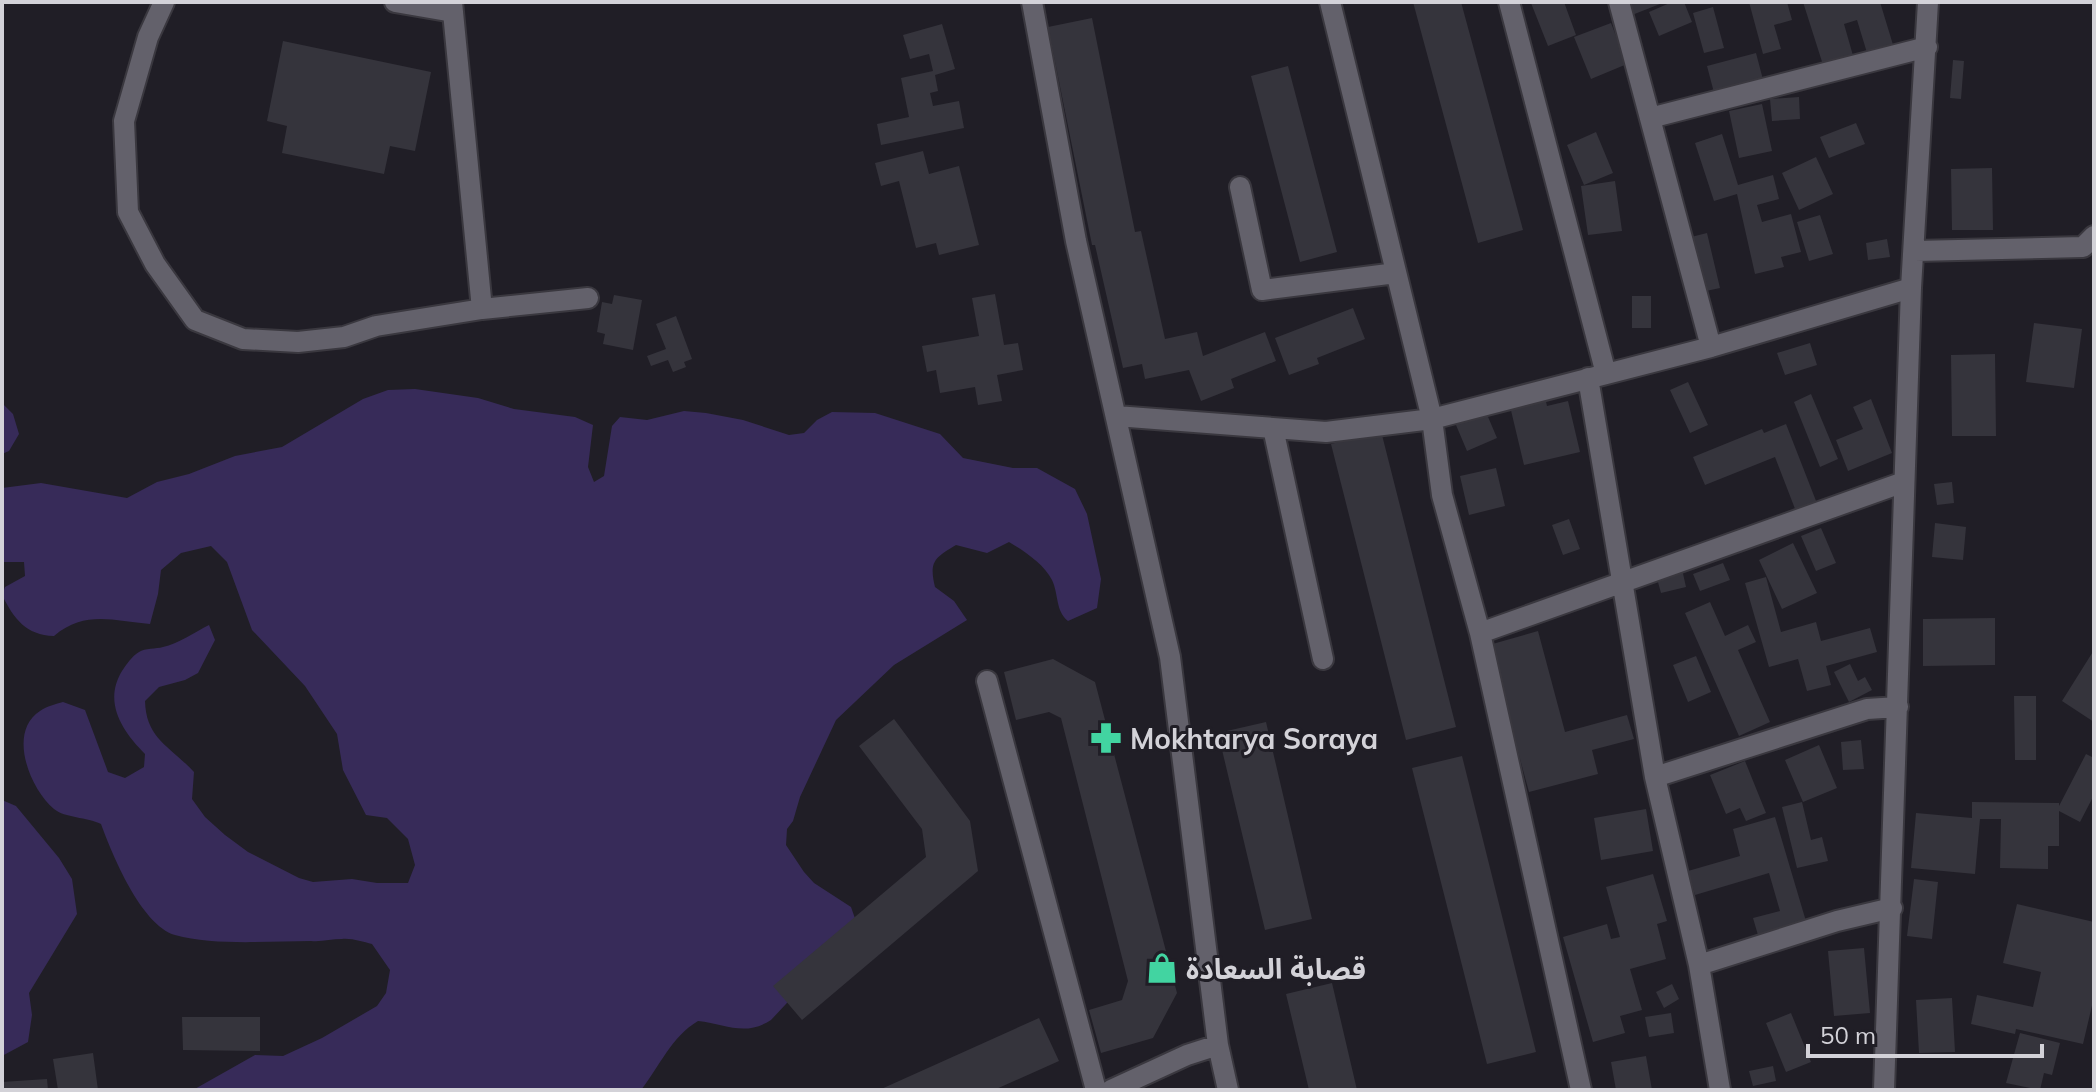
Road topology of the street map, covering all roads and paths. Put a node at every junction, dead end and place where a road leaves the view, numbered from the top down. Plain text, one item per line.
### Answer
1 (164, 2) edge
2 (395, 2) edge
3 (1032, 2) edge
4 (1330, 2) edge
5 (1509, 2) edge
6 (1619, 2) edge
7 (1928, 2) edge
8 (453, 7) edge
9 (1927, 47) junction
10 (1650, 118) junction
11 (1240, 187) dead end
12 (2094, 236) edge
13 (1915, 251) junction
14 (1396, 273) junction
15 (1911, 288) junction
16 (588, 298) dead end
17 (482, 309) junction
18 (1711, 347) junction
19 (1597, 376) junction
20 (1116, 416) junction
21 (1432, 419) junction
22 (1273, 428) junction
23 (1904, 482) junction
24 (1621, 582) junction
25 (1480, 633) junction
26 (1323, 659) dead end
27 (987, 681) dead end
28 (1898, 707) junction
29 (1655, 777) junction
30 (1892, 908) junction
31 (1699, 965) junction
32 (1218, 1045) junction
33 (1096, 1090) edge
34 (1111, 1090) edge
35 (1228, 1090) edge
36 (1581, 1090) edge
37 (1720, 1090) edge
38 (1884, 1090) edge

1 - 17 street
2 - 8 street
3 - 20 street
4 - 14 street
5 - 19 street
6 - 10 street
7 - 9 street
8 - 17 street
9 - 10 street
9 - 13 street
10 - 18 street
11 - 14 street
12 - 13 street
13 - 15 street
14 - 21 street
15 - 18 street
15 - 23 street
16 - 17 street
18 - 19 street
19 - 21 street
19 - 24 street
20 - 22 street
20 - 32 street
21 - 22 street
21 - 25 street
22 - 26 street
23 - 24 street
23 - 28 street
24 - 25 street
24 - 29 street
25 - 36 street
27 - 33 street
28 - 29 street
28 - 30 street
29 - 31 street
30 - 31 street
30 - 38 street
31 - 37 street
32 - 34 street
32 - 35 street

